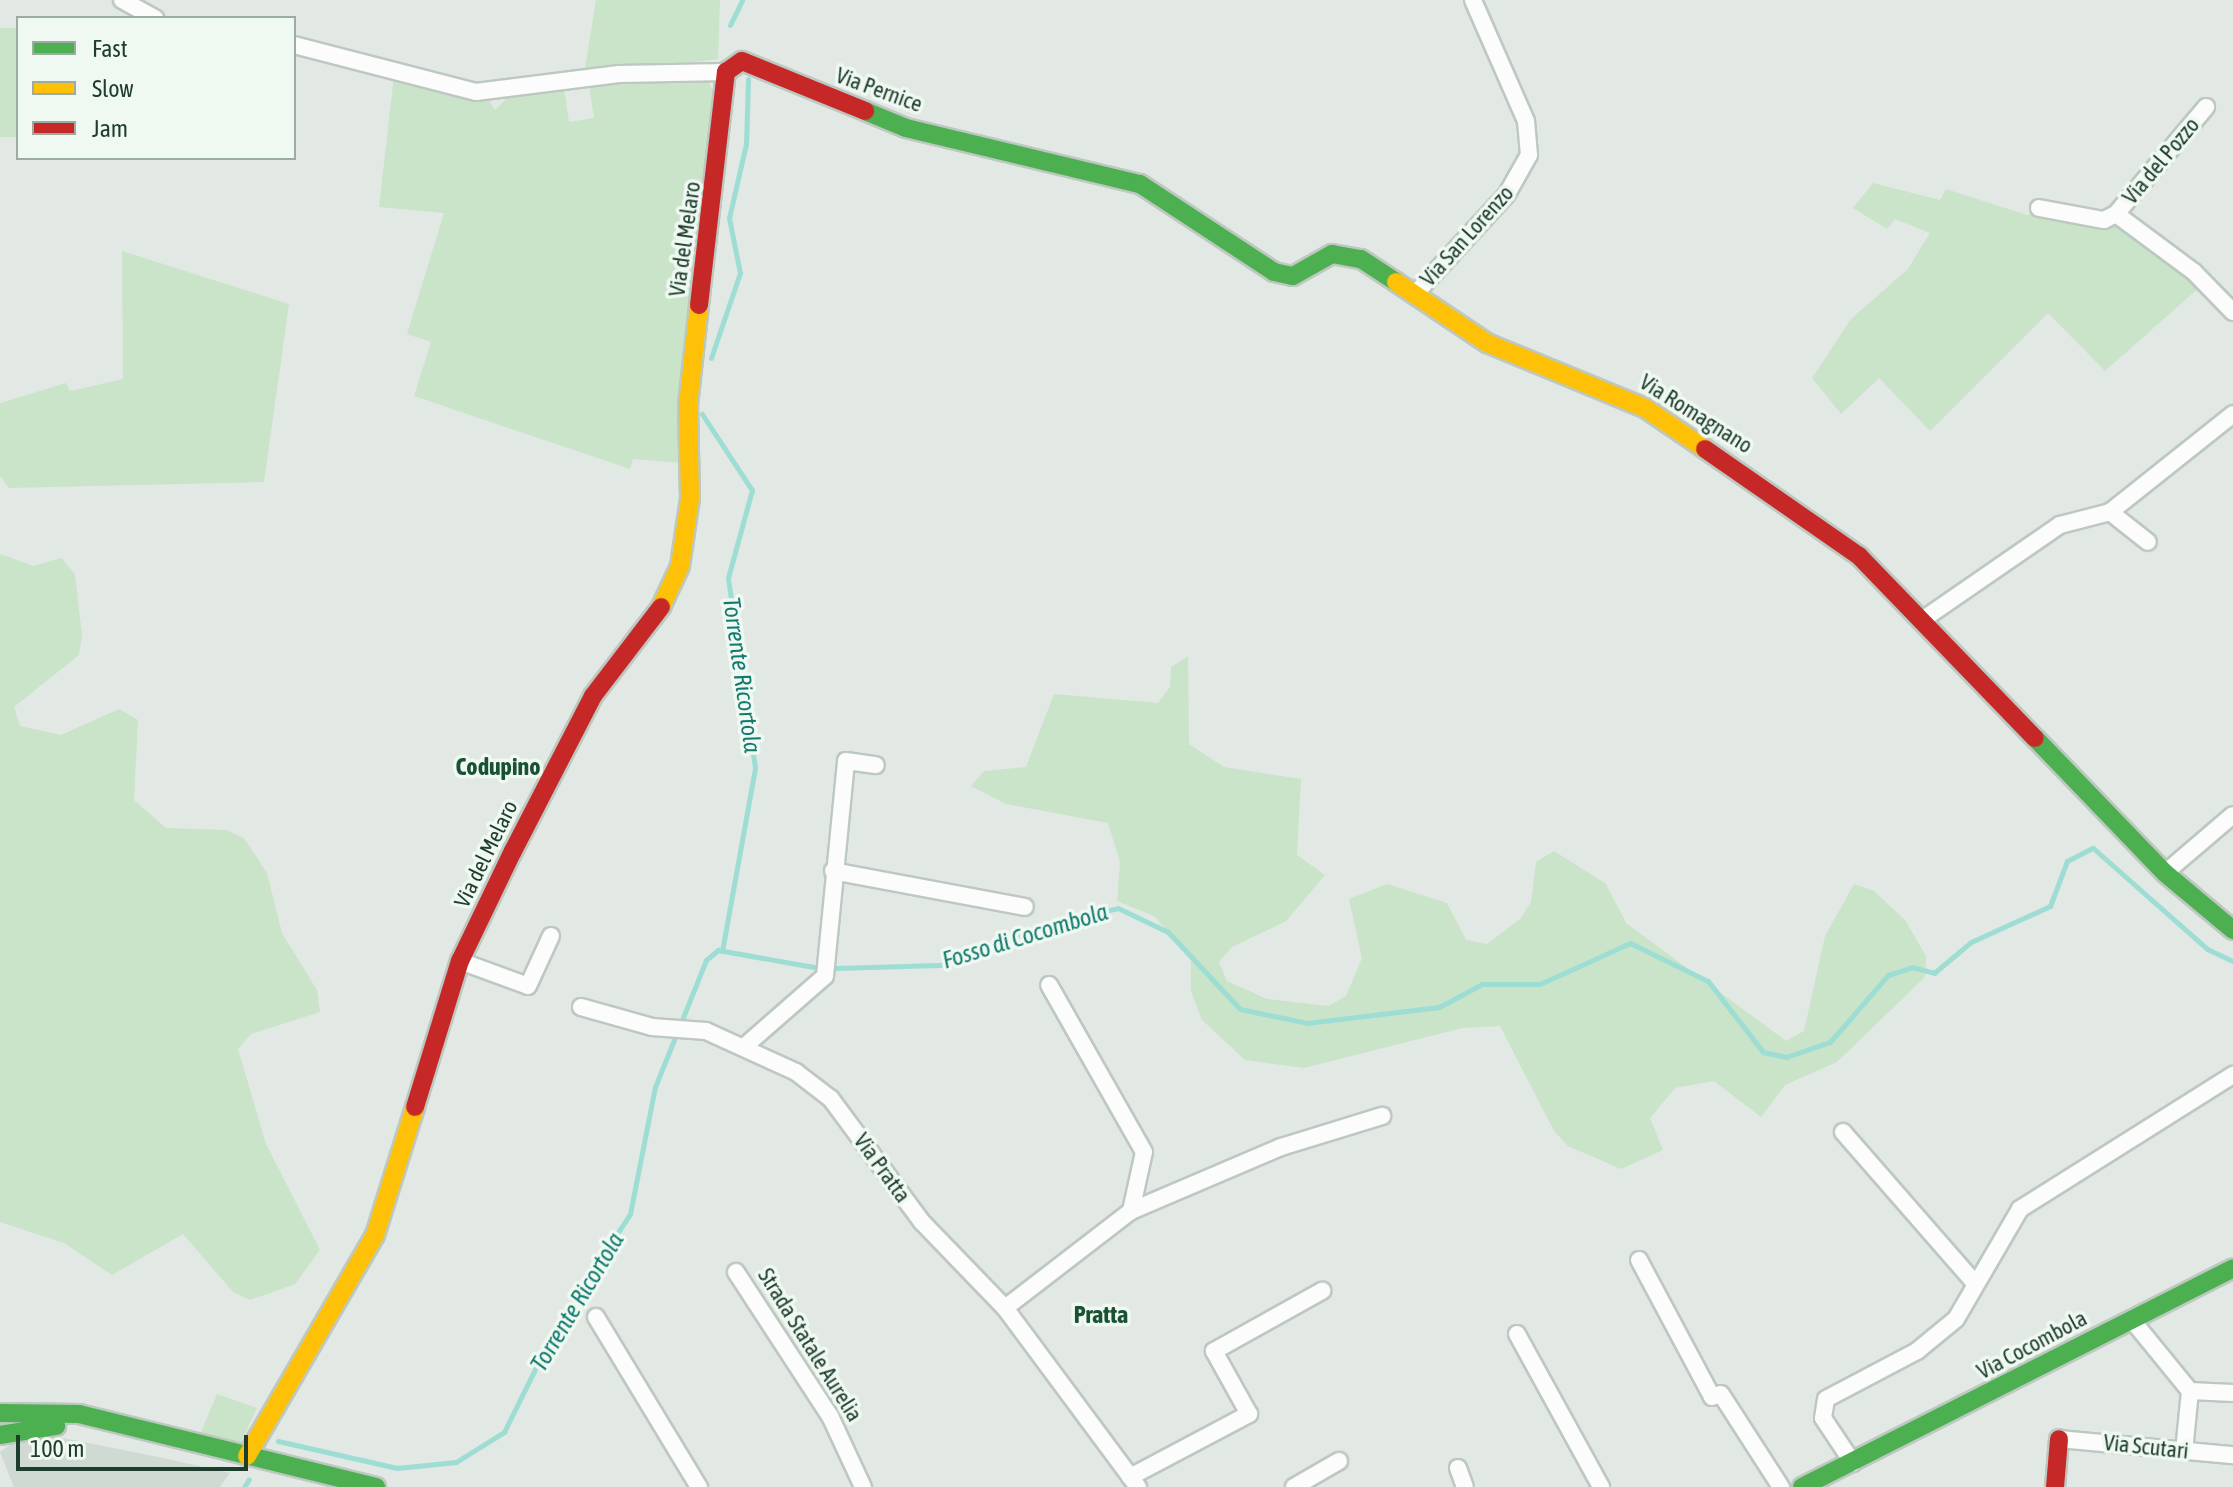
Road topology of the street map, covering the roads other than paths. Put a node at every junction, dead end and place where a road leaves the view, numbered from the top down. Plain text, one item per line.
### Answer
1 (122, 0) edge
2 (1473, 0) edge
3 (151, 16) edge
4 (296, 46) edge
5 (729, 69) junction
6 (2206, 107) dead end
7 (2039, 208) dead end
8 (2116, 214) junction
9 (1416, 293) junction
10 (2233, 312) edge
11 (2233, 414) edge
12 (2110, 512) junction
13 (2148, 542) dead end
14 (1925, 618) junction
15 (876, 765) dead end
16 (2233, 815) edge
17 (833, 871) junction
18 (2165, 873) junction
19 (1025, 907) dead end
20 (2233, 930) edge
21 (551, 936) dead end
22 (460, 961) junction
23 (1049, 985) dead end
24 (581, 1007) dead end
25 (745, 1046) junction
26 (2233, 1075) edge
27 (1382, 1116) dead end
28 (1843, 1132) dead end
29 (1131, 1211) junction
30 (1639, 1260) dead end
31 (2233, 1268) edge
32 (736, 1272) dead end
33 (1974, 1282) junction
34 (1322, 1291) dead end
35 (1005, 1308) junction
36 (596, 1317) dead end
37 (2132, 1320) junction
38 (1517, 1334) dead end
39 (2190, 1391) junction
40 (2233, 1393) edge
41 (0, 1413) edge
42 (142, 1432) junction
43 (0, 1435) edge
44 (2059, 1439) joint
45 (2184, 1451) junction
46 (2233, 1455) edge
47 (247, 1456) junction
48 (1339, 1461) dead end
49 (1853, 1463) junction
50 (1458, 1468) dead end
51 (1134, 1482) edge
52 (376, 1487) edge
53 (699, 1487) edge
54 (863, 1487) edge
55 (1294, 1487) edge
56 (1465, 1487) edge
57 (1601, 1487) edge
58 (1781, 1487) edge
59 (1802, 1487) edge
60 (2055, 1487) edge

1 - 3 street
2 - 9 street, Via San Lorenzo
4 - 5 street, Via Pernice
5 - 9 street, Via Pernice
5 - 22 street, Via del Melaro
6 - 8 street, Via del Pozzo
7 - 8 street, Via del Pozzo
8 - 10 street, Via del Pozzo
9 - 14 street, Via Romagnano
11 - 12 street
12 - 13 street
12 - 14 street
14 - 18 street, Via Romagnano
15 - 17 street
16 - 18 street
17 - 19 street
17 - 25 street
18 - 20 street, Via Romagnano
21 - 22 street
22 - 47 street, Via del Melaro
23 - 29 street
24 - 25 street, Via Pratta
25 - 35 street, Via Pratta
26 - 33 street
27 - 29 street
28 - 33 street
29 - 35 street
30 - 58 street
31 - 37 street, Via Cocombola
32 - 54 street, Strada Statale Aurelia
33 - 49 street
34 - 51 street, Via Pratta
35 - 51 street, Via Pratta
36 - 53 street
37 - 39 street
37 - 49 street, Via Cocombola
38 - 57 street
39 - 40 street
39 - 45 street
41 - 42 street
42 - 43 street
42 - 47 street
44 - 45 street, Via Scutari
44 - 60 street
45 - 46 street, Via Scutari
47 - 52 street
48 - 55 street
49 - 59 street, Via Cocombola
50 - 56 street

